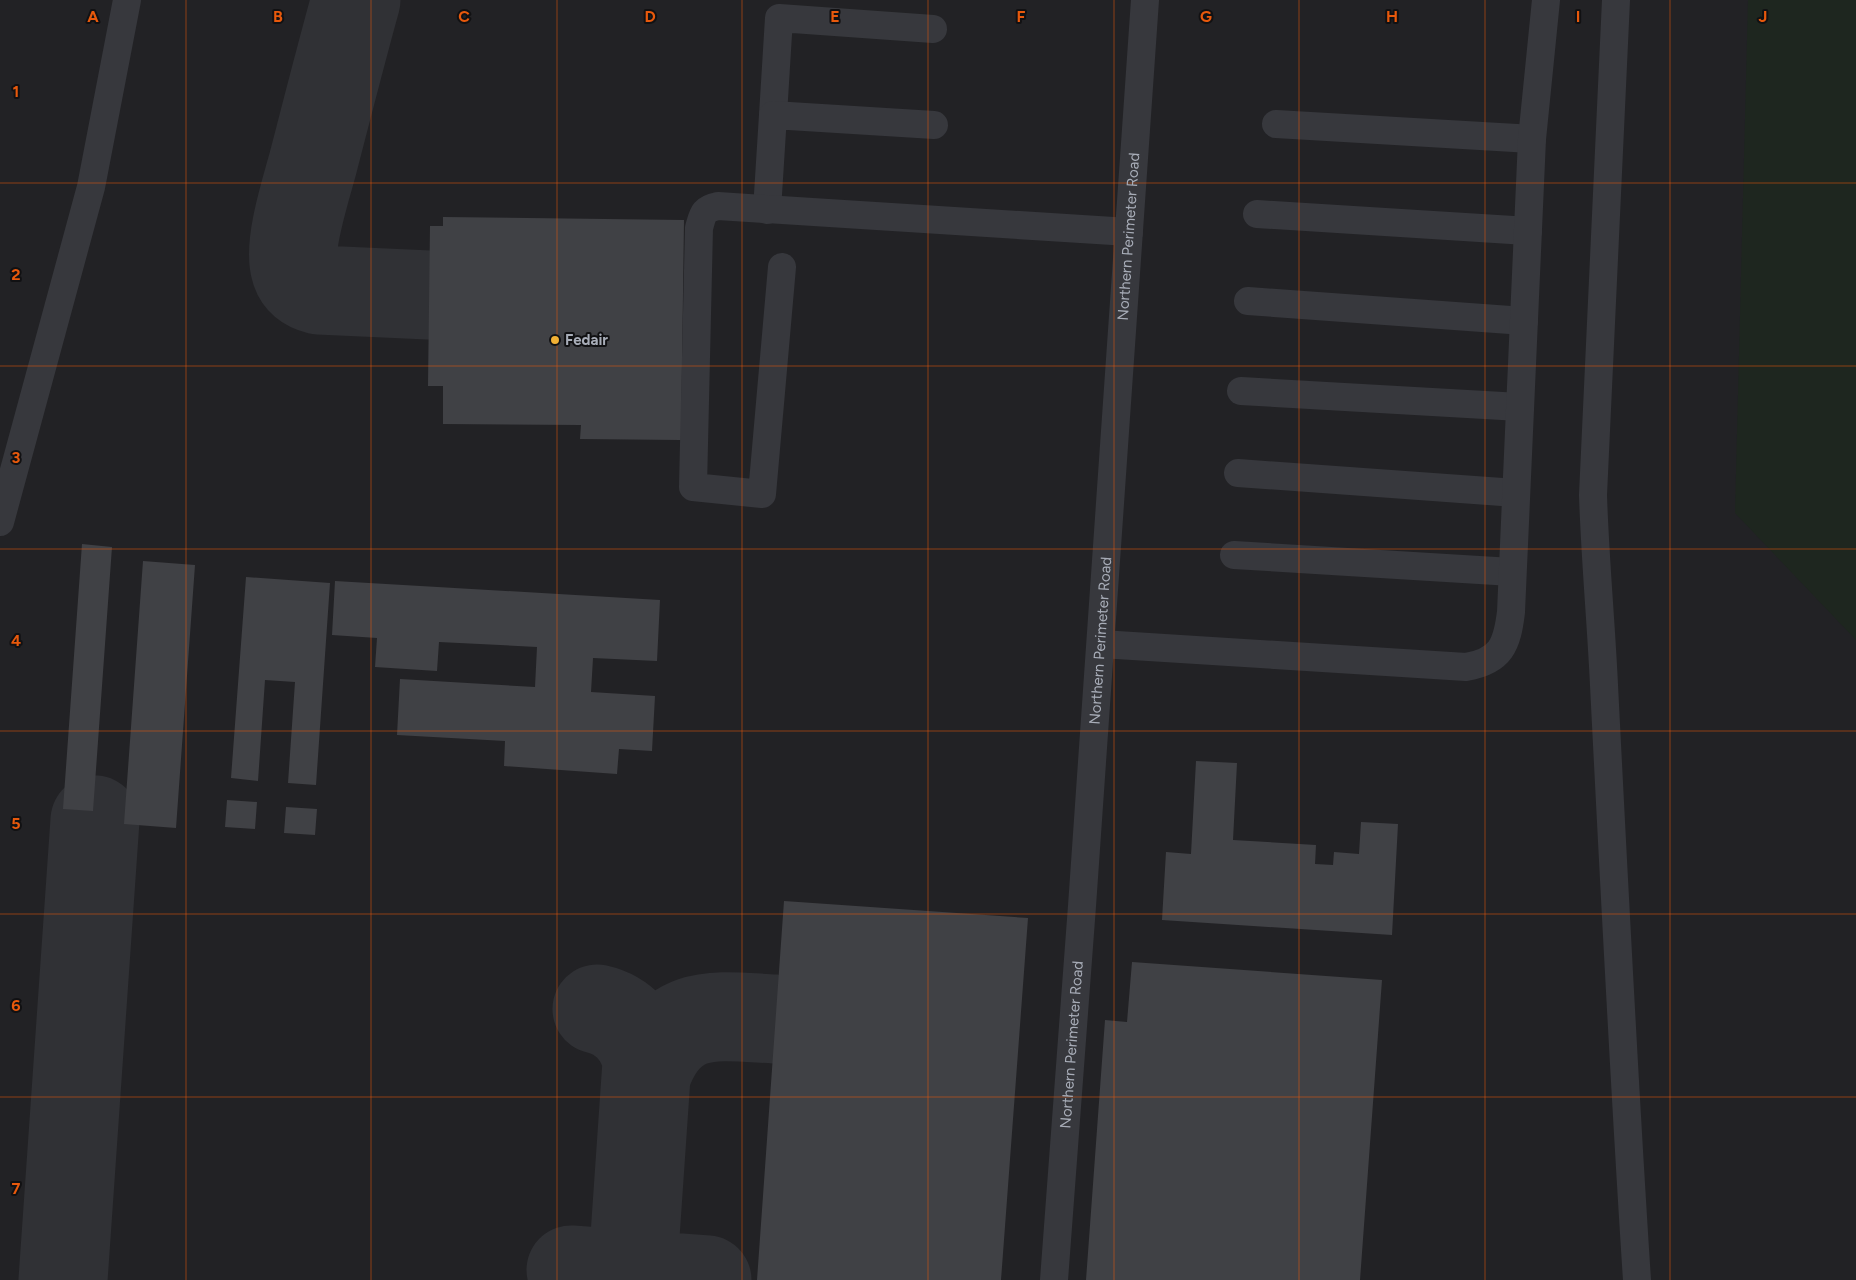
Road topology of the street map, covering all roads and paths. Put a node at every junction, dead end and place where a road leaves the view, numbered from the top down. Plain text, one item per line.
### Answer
1 (127, 0) edge
2 (1145, 0) edge
3 (1546, 0) edge
4 (1616, 0) edge
5 (933, 28) dead end
6 (773, 114) junction
7 (1276, 124) dead end
8 (934, 125) dead end
9 (1532, 139) junction
10 (767, 210) junction
11 (1257, 214) dead end
12 (1528, 231) junction
13 (1129, 232) junction
14 (782, 267) dead end
15 (1248, 301) dead end
16 (1524, 321) junction
17 (1241, 391) dead end
18 (1520, 407) junction
19 (1238, 473) dead end
20 (1516, 493) junction
21 (0, 522) edge
22 (1234, 555) dead end
23 (1512, 572) junction
24 (1101, 644) junction
25 (1054, 1280) edge
26 (1637, 1280) edge

1 - 21 lane
2 - 13 lane, Northern Perimeter Road
3 - 9 lane
4 - 26 lane
5 - 6 lane
6 - 8 lane
6 - 10 lane
7 - 9 lane
9 - 12 lane
10 - 13 lane
10 - 14 lane
11 - 12 lane
12 - 16 lane
13 - 24 lane, Northern Perimeter Road
15 - 16 lane
16 - 18 lane
17 - 18 lane
18 - 20 lane
19 - 20 lane
20 - 23 lane
22 - 23 lane
23 - 24 lane
24 - 25 lane, Northern Perimeter Road

